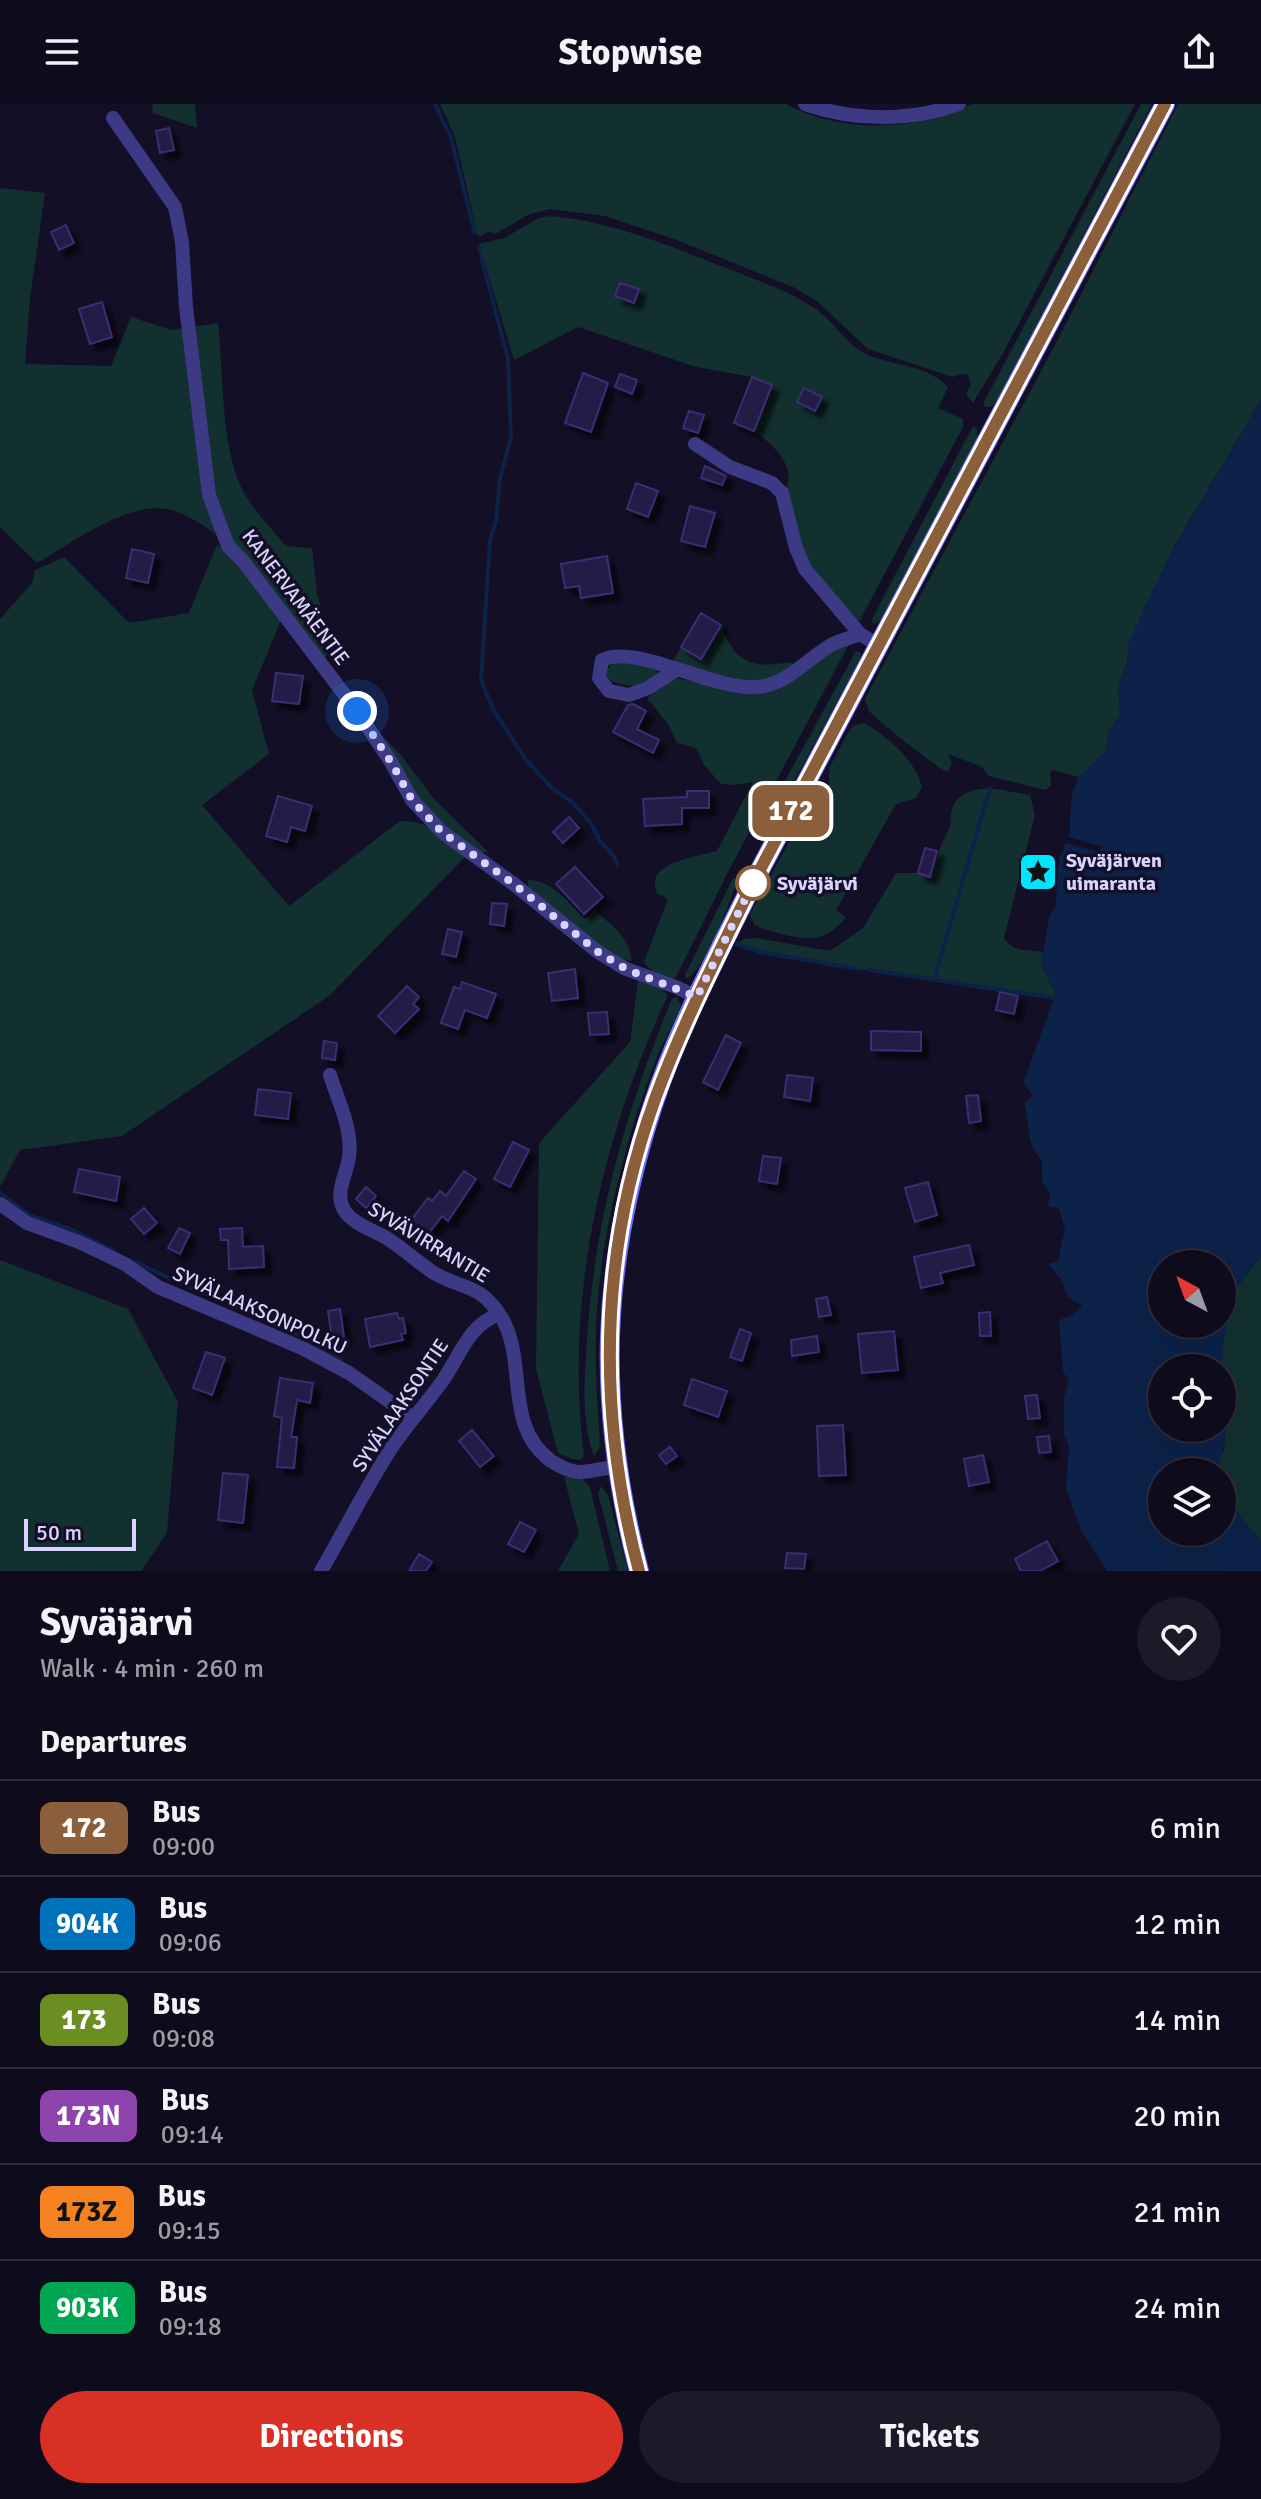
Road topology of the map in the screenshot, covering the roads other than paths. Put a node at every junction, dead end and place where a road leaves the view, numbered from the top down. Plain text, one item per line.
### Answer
1 (805, 104) edge
2 (959, 104) edge
3 (1165, 104) edge
4 (113, 118) dead end
5 (695, 444) dead end
6 (860, 634) junction
7 (880, 646) junction
8 (676, 670) junction
9 (697, 997) junction
10 (330, 1075) dead end
11 (0, 1204) edge
12 (499, 1314) junction
13 (413, 1418) junction
14 (615, 1467) junction
15 (321, 1571) edge
16 (639, 1571) edge

1 - 2 street
3 - 7 main road
4 - 9 street, KANERVAMÄENTIE
5 - 6 street
6 - 7 street
6 - 8 street
7 - 9 main road
8 - 8 street
9 - 14 main road
10 - 12 street, SYVÄVIRRANTIE
11 - 13 street, SYVÄLAAKSONPOLKU
12 - 13 street, SYVÄLAAKSONTIE
12 - 14 street, SYVÄVIRRANTIE
13 - 15 street, SYVÄLAAKSONTIE
14 - 16 main road

